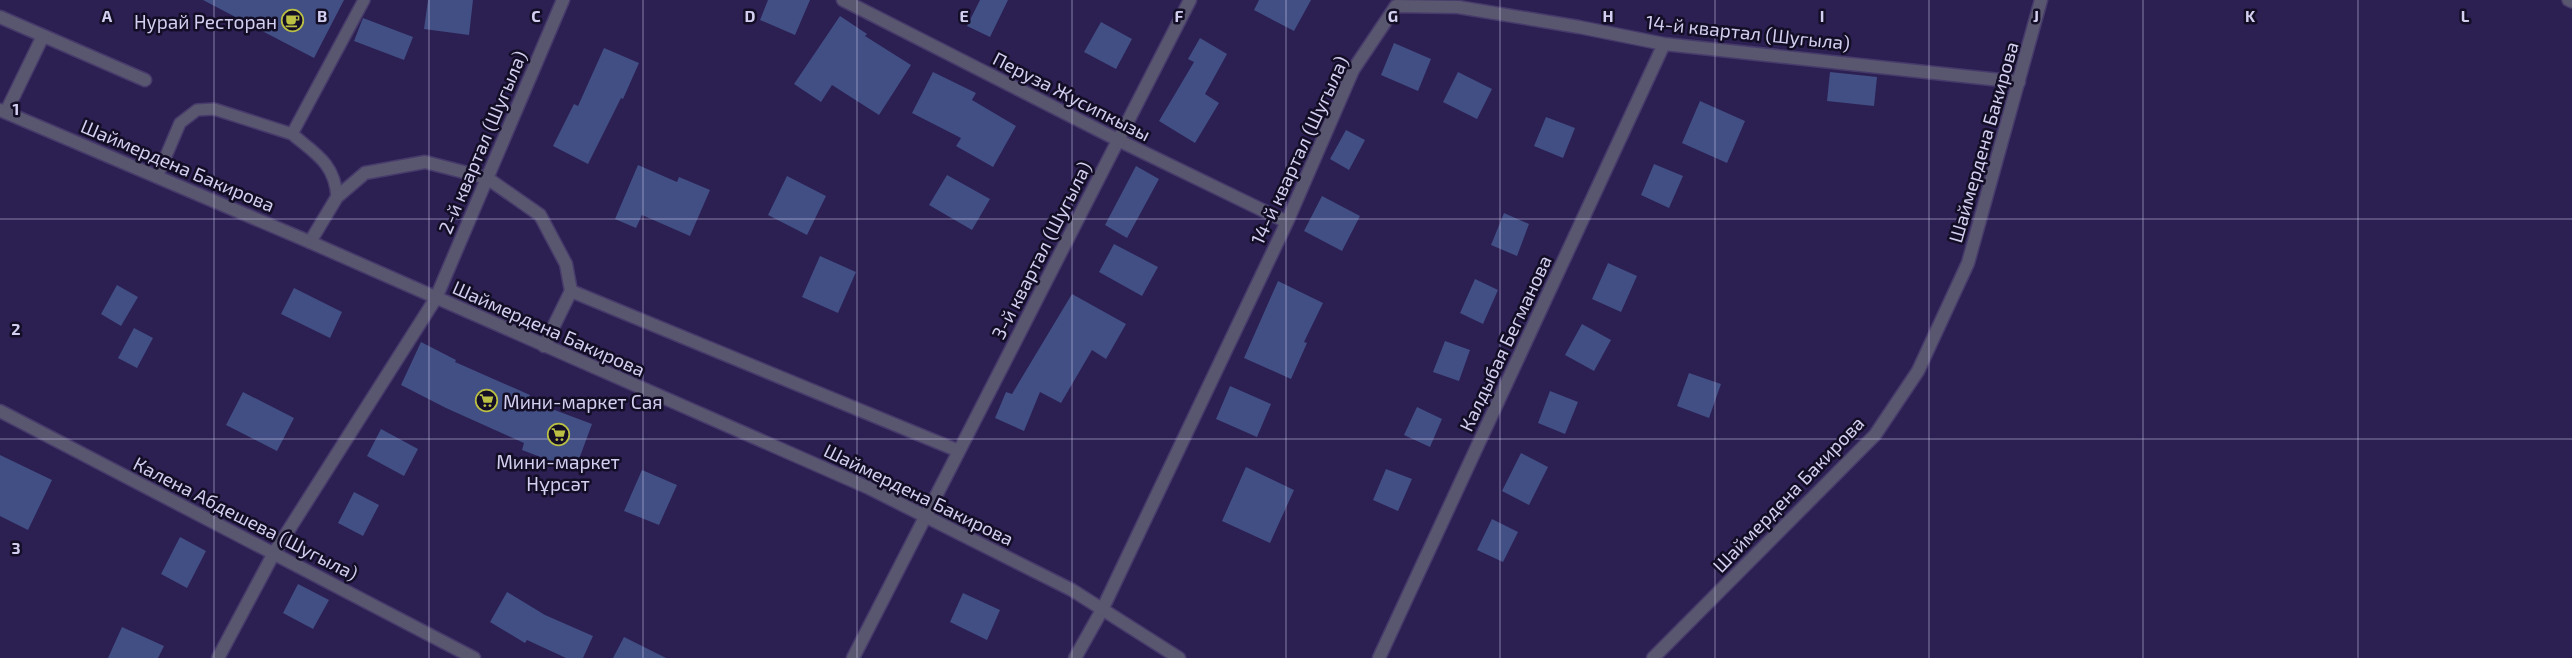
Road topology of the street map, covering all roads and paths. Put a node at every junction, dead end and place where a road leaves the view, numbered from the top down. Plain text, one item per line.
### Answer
1 (364, 0) edge
2 (564, 0) edge
3 (843, 0) edge
4 (1190, 0) edge
5 (2041, 0) edge
6 (2568, 0) edge
7 (2572, 2) edge
8 (0, 17) edge
9 (43, 36) junction
10 (1664, 44) junction
11 (145, 80) dead end
12 (2019, 82) junction
13 (3, 111) edge
14 (292, 134) junction
15 (1118, 140) junction
16 (157, 177) junction
17 (487, 178) junction
18 (338, 197) junction
19 (1287, 222) junction
20 (310, 242) junction
21 (571, 291) junction
22 (436, 298) junction
23 (544, 346) junction
24 (0, 411) edge
25 (959, 451) junction
26 (926, 517) junction
27 (274, 553) junction
28 (1102, 610) junction
29 (218, 658) edge
30 (474, 658) edge
31 (853, 658) edge
32 (1076, 658) edge
33 (1179, 658) edge
34 (1379, 658) edge
35 (1653, 658) edge

1 - 14 lane
2 - 17 street, 2-й квартал (Шугыла)
3 - 15 street, Перуза Жусипкызы
4 - 15 street, 3-й квартал (Шугыла)
5 - 12 street, Шаймердена Бакирова
6 - 7 lane
8 - 9 street
9 - 11 street
9 - 13 street
10 - 12 street, 14-й квартал (Шугыла)
10 - 19 street, 14-й квартал (Шугыла)
10 - 34 street, Калдыбая Бегманова
12 - 35 street, Шаймердена Бакирова
13 - 16 street, Шаймердена Бакирова
14 - 16 lane
14 - 18 lane
15 - 19 street, Перуза Жусипкызы
15 - 25 street, 3-й квартал (Шугыла)
16 - 20 street, Шаймердена Бакирова
17 - 18 street
17 - 21 street
17 - 22 street, 2-й квартал (Шугыла)
18 - 20 street
19 - 28 street, 14-й квартал (Шугыла)
20 - 22 street, Шаймердена Бакирова
21 - 23 street
21 - 25 street
22 - 23 street, Шаймердена Бакирова
22 - 27 street, 2-й квартал (Шугыла)
23 - 26 street, Шаймердена Бакирова
24 - 27 street, Калена Абдешева (Шугыла)
25 - 26 street, 3-й квартал (Шугыла)
26 - 28 street, Шаймердена Бакирова
26 - 31 street, 3-й квартал (Шугыла)
27 - 29 street, 2-й квартал (Шугыла)
27 - 30 street, Калена Абдешева (Шугыла)
28 - 32 street, 14-й квартал (Шугыла)
28 - 33 street, Шаймердена Бакирова

